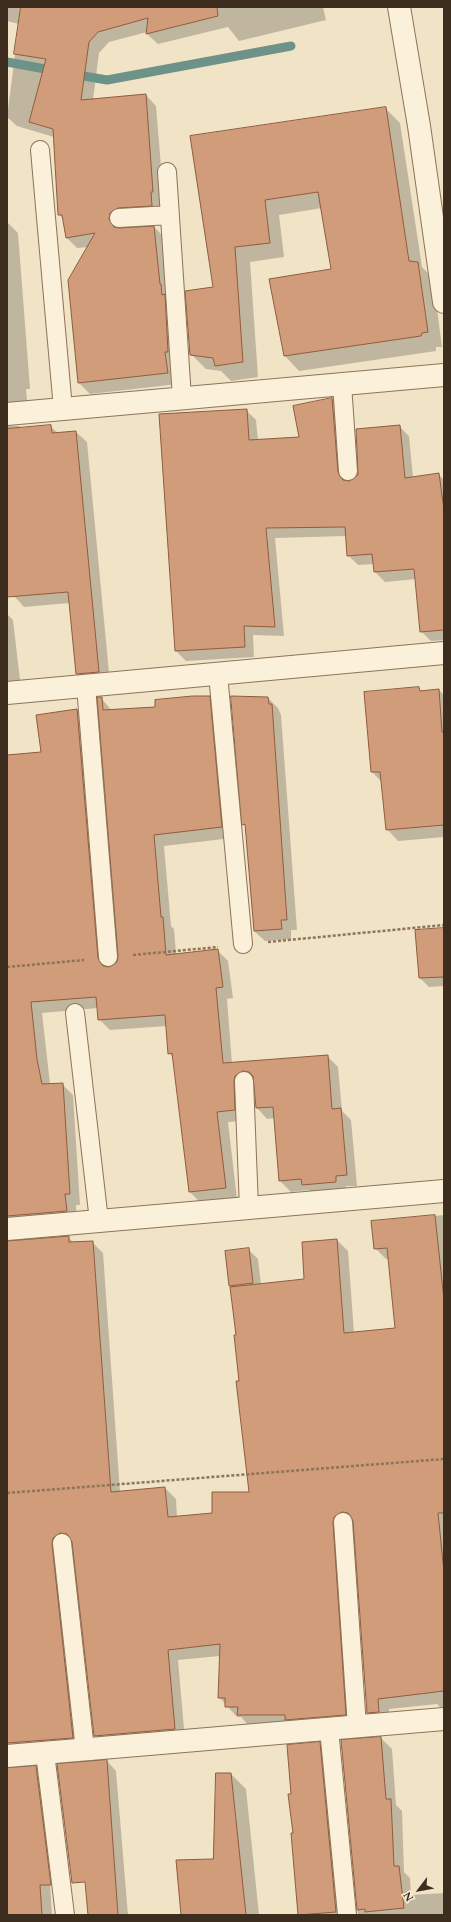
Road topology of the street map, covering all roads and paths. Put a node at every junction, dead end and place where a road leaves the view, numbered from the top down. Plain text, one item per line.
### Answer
1 (399, 7) edge
2 (40, 150) dead end
3 (167, 172) dead end
4 (170, 215) junction
5 (119, 218) dead end
6 (444, 302) edge
7 (444, 375) edge
8 (342, 384) junction
9 (182, 398) junction
10 (63, 409) junction
11 (7, 414) edge
12 (348, 471) dead end
13 (444, 653) edge
14 (218, 674) junction
15 (86, 686) junction
16 (7, 693) edge
17 (243, 944) dead end
18 (108, 957) dead end
19 (76, 1013) dead end
20 (244, 1081) dead end
21 (444, 1191) edge
22 (249, 1208) junction
23 (99, 1221) junction
24 (7, 1229) edge
25 (444, 1459) edge
26 (7, 1493) edge
27 (343, 1522) dead end
28 (62, 1543) dead end
29 (444, 1719) edge
30 (357, 1727) junction
31 (329, 1729) junction
32 (85, 1750) junction
33 (45, 1753) junction
34 (7, 1756) edge
35 (64, 1915) edge
36 (347, 1915) edge

1 - 6 street
2 - 10 lane
3 - 4 lane
4 - 5 lane
4 - 9 lane
7 - 8 street
8 - 9 street
8 - 12 lane
9 - 10 street
10 - 11 street
13 - 14 street
14 - 15 street
14 - 17 lane
15 - 16 street
15 - 18 lane
19 - 23 lane
20 - 22 lane
21 - 22 street
22 - 23 street
23 - 24 street
25 - 26 path
27 - 30 lane
28 - 32 lane
29 - 30 street
30 - 31 street
31 - 32 street
31 - 36 lane
32 - 33 street
33 - 34 street
33 - 35 lane

